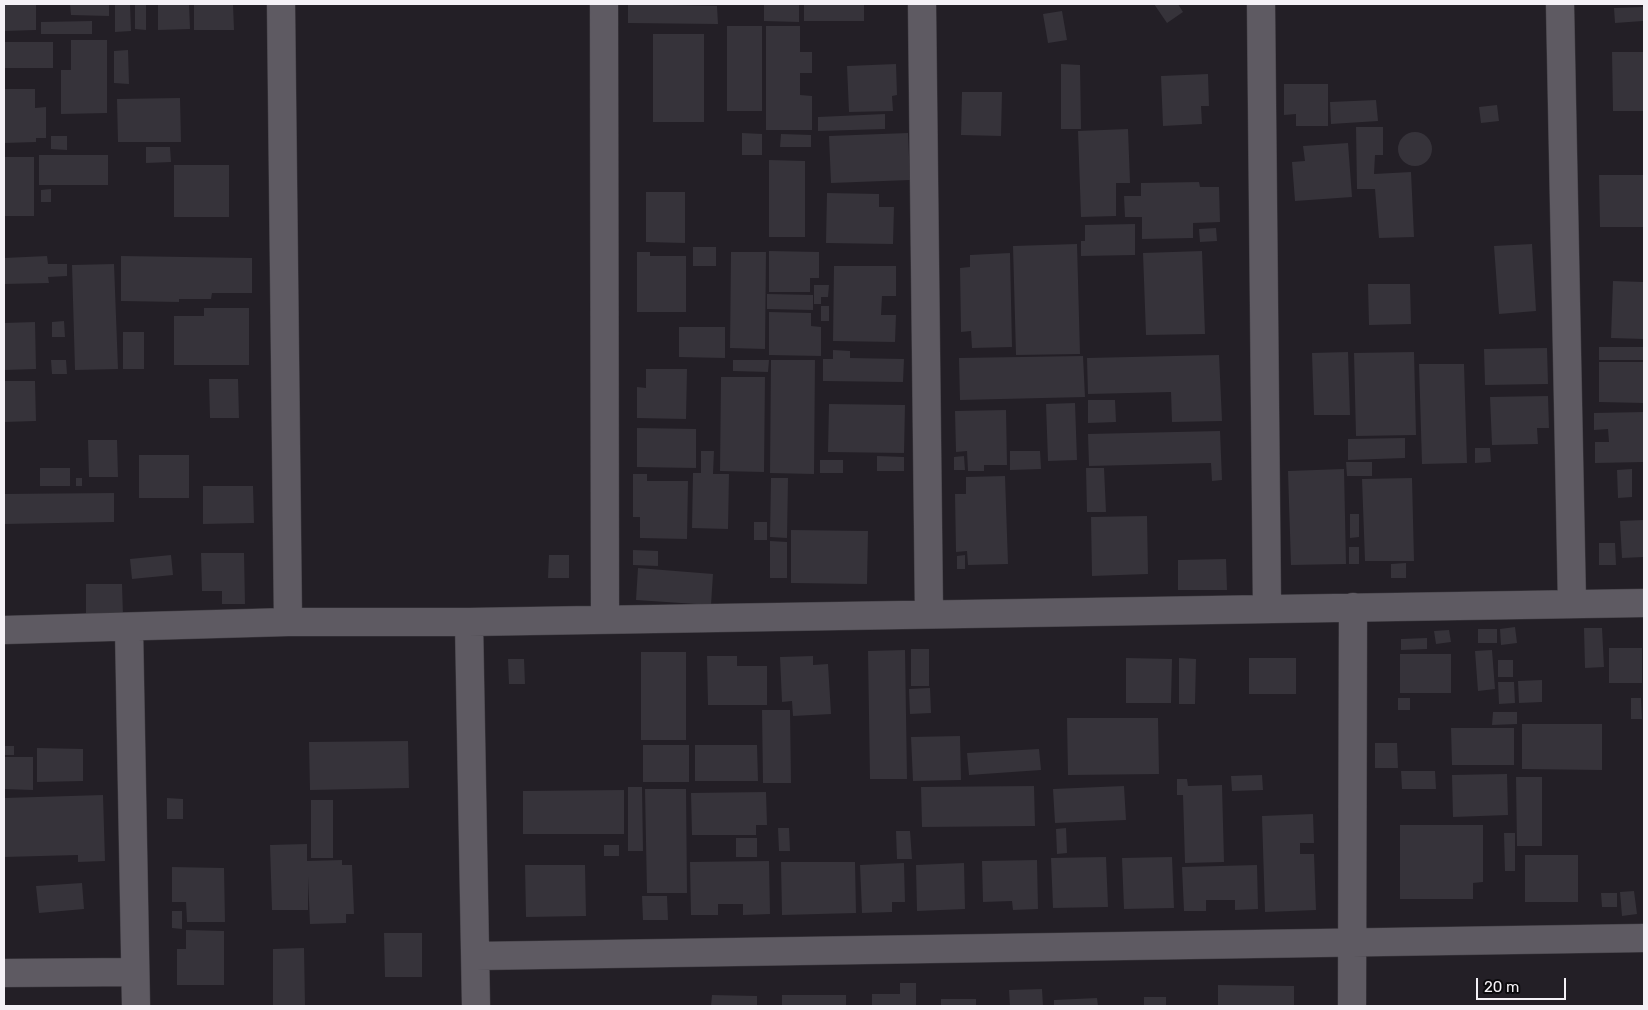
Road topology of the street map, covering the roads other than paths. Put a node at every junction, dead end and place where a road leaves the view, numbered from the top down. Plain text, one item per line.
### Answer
1 (281, 4) edge
2 (604, 4) edge
3 (922, 4) edge
4 (1261, 4) edge
5 (1560, 4) edge
6 (1644, 602) edge
7 (1572, 603) junction
8 (1353, 607) junction
9 (1267, 608) junction
10 (929, 614) junction
11 (605, 619) junction
12 (288, 622) junction
13 (469, 622) junction
14 (129, 628) junction
15 (4, 630) edge
16 (1644, 938) edge
17 (1352, 941) junction
18 (476, 956) junction
19 (135, 972) junction
20 (4, 973) edge
21 (136, 1006) edge
22 (476, 1006) edge
23 (1352, 1006) edge

1 - 12 street
2 - 11 street
3 - 10 street
4 - 9 street
5 - 7 street
6 - 7 street
7 - 8 street
8 - 9 street
8 - 17 street
9 - 10 street
10 - 11 street
11 - 13 street
12 - 13 street
12 - 14 street
13 - 18 street
14 - 15 street
14 - 19 street
16 - 17 street
17 - 18 street
17 - 23 street
18 - 22 street
19 - 20 street
19 - 21 street

